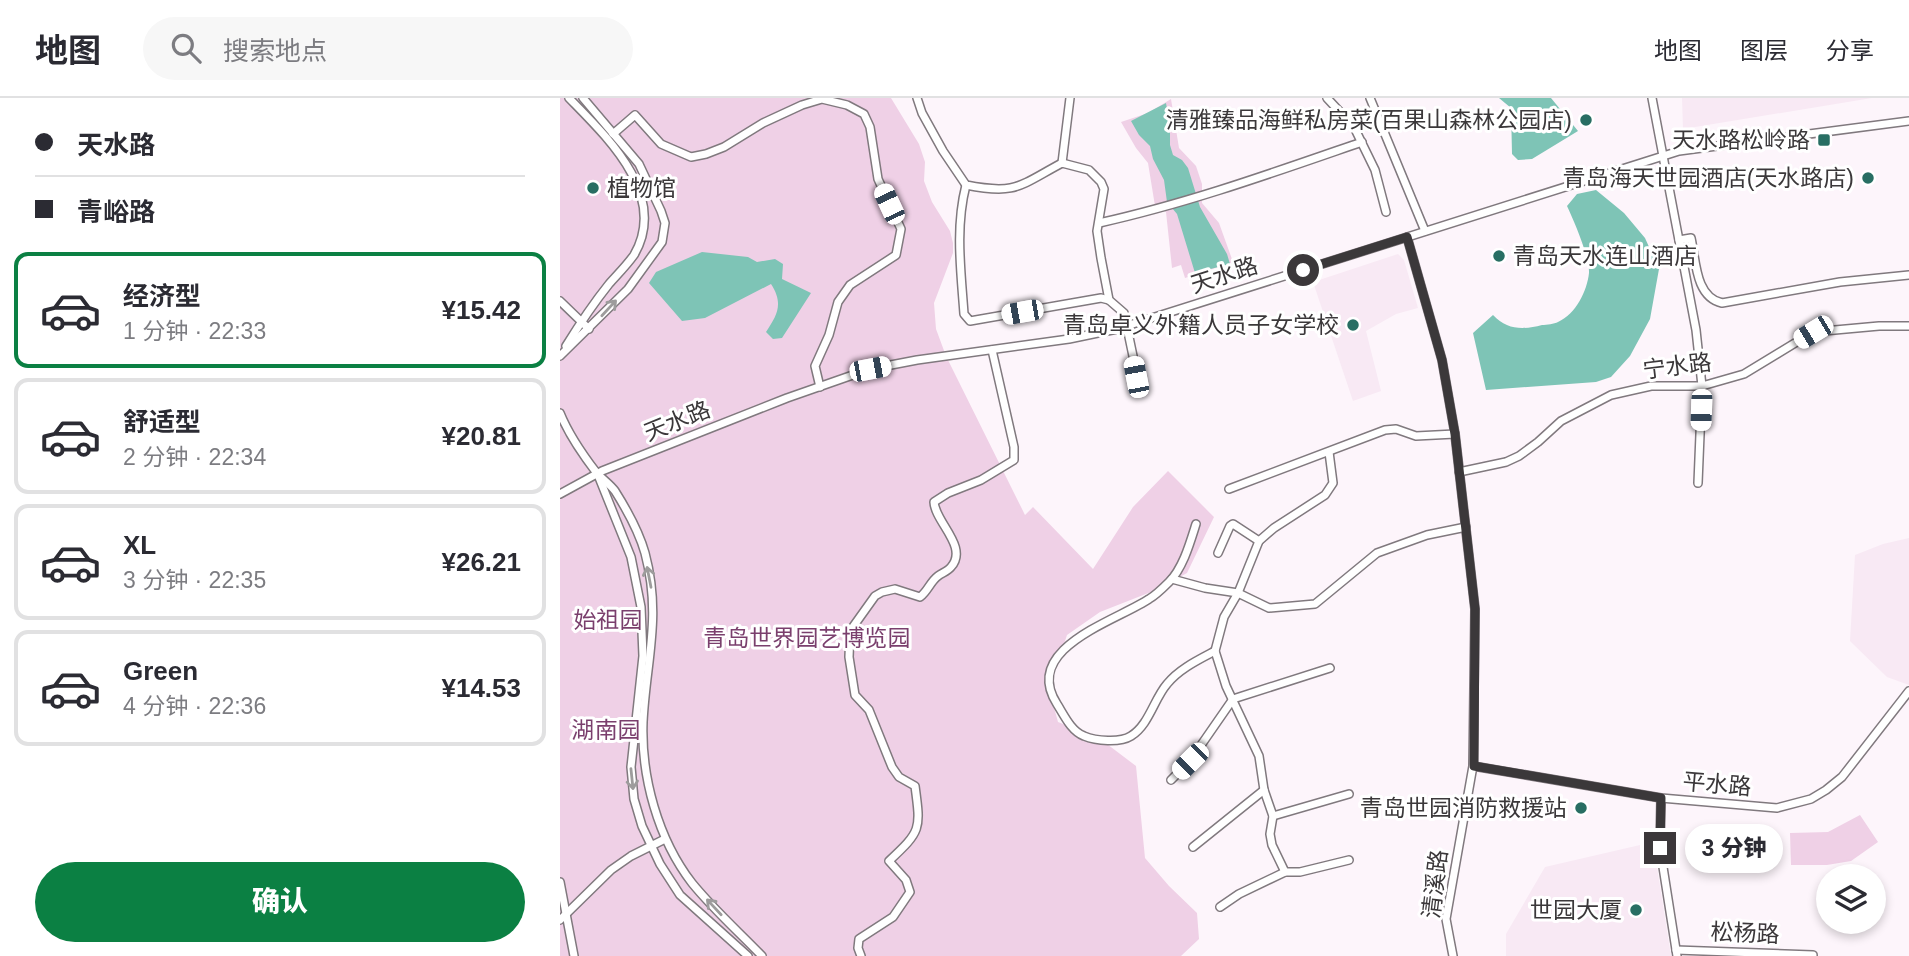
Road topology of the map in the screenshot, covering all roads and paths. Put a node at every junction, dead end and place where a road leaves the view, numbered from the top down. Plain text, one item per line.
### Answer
1 (569, 98) edge
2 (583, 98) edge
3 (917, 98) edge
4 (1070, 98) edge
5 (1327, 98) edge
6 (1370, 98) edge
7 (1652, 98) edge
8 (1909, 121) edge
9 (613, 134) junction
10 (1362, 142) junction
11 (1663, 155) junction
12 (1062, 163) junction
13 (967, 185) junction
14 (1386, 212) dead end
15 (1098, 223) junction
16 (1425, 231) junction
17 (1407, 237) junction
18 (1679, 240) junction
19 (1909, 275) edge
20 (1109, 300) junction
21 (560, 301) edge
22 (581, 322) junction
23 (1126, 326) junction
24 (1909, 326) edge
25 (589, 329) junction
26 (992, 350) junction
27 (1138, 380) dead end
28 (1702, 386) junction
29 (820, 387) junction
30 (560, 413) edge
31 (1455, 434) junction
32 (1329, 453) junction
33 (1459, 472) junction
34 (598, 474) junction
35 (1698, 483) dead end
36 (1229, 489) dead end
37 (560, 495) edge
38 (1196, 524) dead end
39 (1466, 527) junction
40 (1259, 541) junction
41 (1218, 553) dead end
42 (1172, 579) junction
43 (1238, 593) junction
44 (1215, 651) junction
45 (1330, 668) dead end
46 (1909, 691) edge
47 (1233, 699) junction
48 (1474, 766) junction
49 (1171, 780) dead end
50 (1264, 790) junction
51 (1349, 794) dead end
52 (1661, 798) junction
53 (1273, 816) junction
54 (666, 839) junction
55 (651, 846) junction
56 (1193, 847) dead end
57 (1349, 860) dead end
58 (1285, 872) junction
59 (560, 882) edge
60 (1220, 907) dead end
61 (566, 913) junction
62 (560, 920) edge
63 (1676, 953) edge
64 (1813, 955) edge
65 (574, 956) edge
66 (748, 956) edge
67 (762, 956) edge
68 (861, 956) edge
69 (1453, 956) edge

1 - 22 street
2 - 9 street
3 - 13 street
4 - 12 street
5 - 10 street
6 - 16 street
7 - 11 street
8 - 11 street, 天水路
25 -> 9 street
9 - 29 street
10 - 14 street
10 - 15 street
11 - 16 street, 天水路
11 - 18 street
12 - 13 street
12 - 15 street
13 - 20 street
15 - 20 street
16 - 17 street, 天水路
17 - 23 street, 天水路
17 - 31 street, 清溪路
18 - 19 street
18 - 28 street
20 - 23 street
21 - 22 street
22 - 25 street
22 - 25 street
23 - 26 street, 天水路
23 - 27 street
24 - 28 street, 宁水路
26 - 29 street, 天水路
26 - 68 street
28 - 33 street, 宁水路
28 - 35 street
29 - 34 street, 天水路
30 - 34 street
31 - 32 street
31 - 33 street, 清溪路
32 - 36 street
32 - 40 street
33 - 39 street, 清溪路
34 - 37 street, 天水路
54 -> 34 street
34 -> 55 street
38 - 42 street
39 - 43 street
39 - 48 street, 清溪路
40 - 41 street
40 - 43 street
42 - 43 street
42 - 44 street
43 - 44 street
44 - 47 street
45 - 47 street
46 - 52 street, 平水路
47 - 49 street
47 - 50 street
48 - 52 street, 平水路
48 - 69 street, 清溪路
50 - 53 street
50 - 56 street
51 - 53 street
52 - 63 street
53 - 58 street
54 - 55 street
67 -> 54 street
55 - 61 street
55 - 66 street
57 - 58 street
58 - 60 street
59 - 61 street
61 - 62 street
61 - 65 street
63 - 64 street, 松杨路

